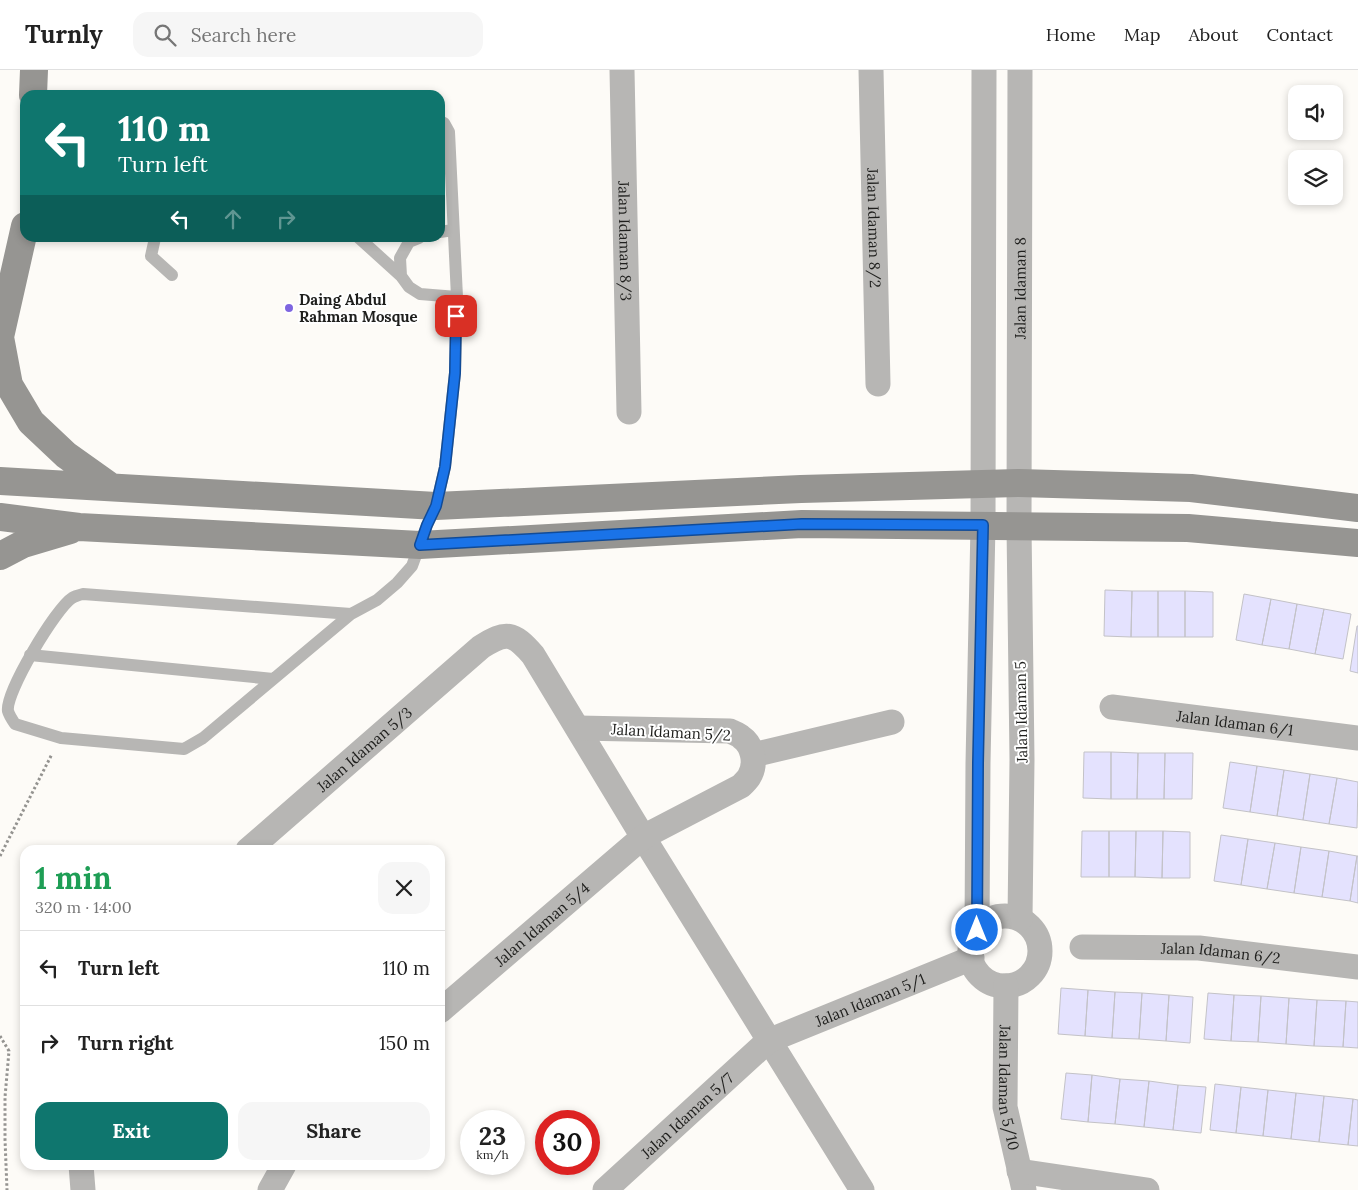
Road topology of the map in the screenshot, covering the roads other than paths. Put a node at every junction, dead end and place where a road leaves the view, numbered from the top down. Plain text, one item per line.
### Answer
1 (34, 70) edge
2 (622, 70) edge
3 (871, 70) edge
4 (984, 70) edge
5 (1020, 70) edge
6 (33, 90) edge
7 (445, 125) edge
8 (1020, 224) junction
9 (984, 228) junction
10 (453, 230) junction
11 (445, 231) edge
12 (21, 242) edge
13 (154, 242) edge
14 (364, 242) edge
15 (409, 242) edge
16 (172, 275) dead end
17 (401, 276) junction
18 (457, 297) junction
19 (0, 337) edge
20 (878, 384) dead end
21 (629, 412) dead end
22 (0, 481) edge
23 (110, 488) junction
24 (983, 505) junction
25 (1019, 505) junction
26 (436, 506) junction
27 (1358, 508) edge
28 (0, 517) edge
29 (78, 527) junction
30 (1358, 543) edge
31 (420, 545) junction
32 (0, 556) edge
33 (350, 614) junction
34 (30, 655) junction
35 (273, 679) junction
36 (1112, 707) dead end
37 (892, 722) dead end
38 (578, 728) junction
39 (1358, 738) edge
40 (753, 755) junction
41 (643, 837) junction
42 (254, 845) edge
43 (1020, 918) junction
44 (977, 930) junction
45 (1082, 947) dead end
46 (972, 958) junction
47 (1358, 968) edge
48 (1006, 986) junction
49 (445, 1007) edge
50 (768, 1041) junction
51 (81, 1170) edge
52 (281, 1170) edge
53 (1021, 1181) edge
54 (82, 1190) edge
55 (270, 1190) edge
56 (605, 1190) edge
57 (862, 1190) edge
58 (1147, 1190) edge

1 - 6 main road
2 - 21 street, Jalan Idaman 8/3
3 - 20 street, Jalan Idaman 8/2
4 - 9 street
5 - 8 street, Jalan Idaman 8
7 - 10 lane
8 - 9 street
8 - 25 street, Jalan Idaman 8
9 - 24 street
10 - 11 lane
10 - 18 lane
12 - 19 main road
13 - 16 lane
14 - 17 lane
15 - 17 lane
17 - 18 lane
18 - 26 lane
19 - 23 main road
22 - 23 main road
23 - 26 main road
24 - 25 main road
24 - 25 main road
24 - 26 main road
24 - 31 main road
24 - 44 street
25 - 27 main road
25 - 30 main road
25 - 43 street, Jalan Idaman 5
26 - 31 lane
28 - 29 main road
29 - 31 main road
29 - 32 main road
31 - 33 lane
33 - 34 lane
33 - 35 lane
34 - 35 lane
34 - 35 lane
36 - 39 street, Jalan Idaman 6/1
37 - 40 street
38 - 40 street, Jalan Idaman 5/2
38 - 41 street, Jalan Idaman 5/3
38 - 42 street, Jalan Idaman 5/3
40 - 41 street
41 - 49 street, Jalan Idaman 5/4
41 - 50 street, Jalan Idaman 5/3
43 - 44 street
43 - 48 street
44 - 46 street
45 - 47 street, Jalan Idaman 6/2
46 - 48 street
46 - 50 street, Jalan Idaman 5/1
48 - 53 street, Jalan Idaman 5/10
50 - 56 street, Jalan Idaman 5/7
50 - 57 street, Jalan Idaman 5/3
51 - 54 street
52 - 55 street
53 - 58 street

